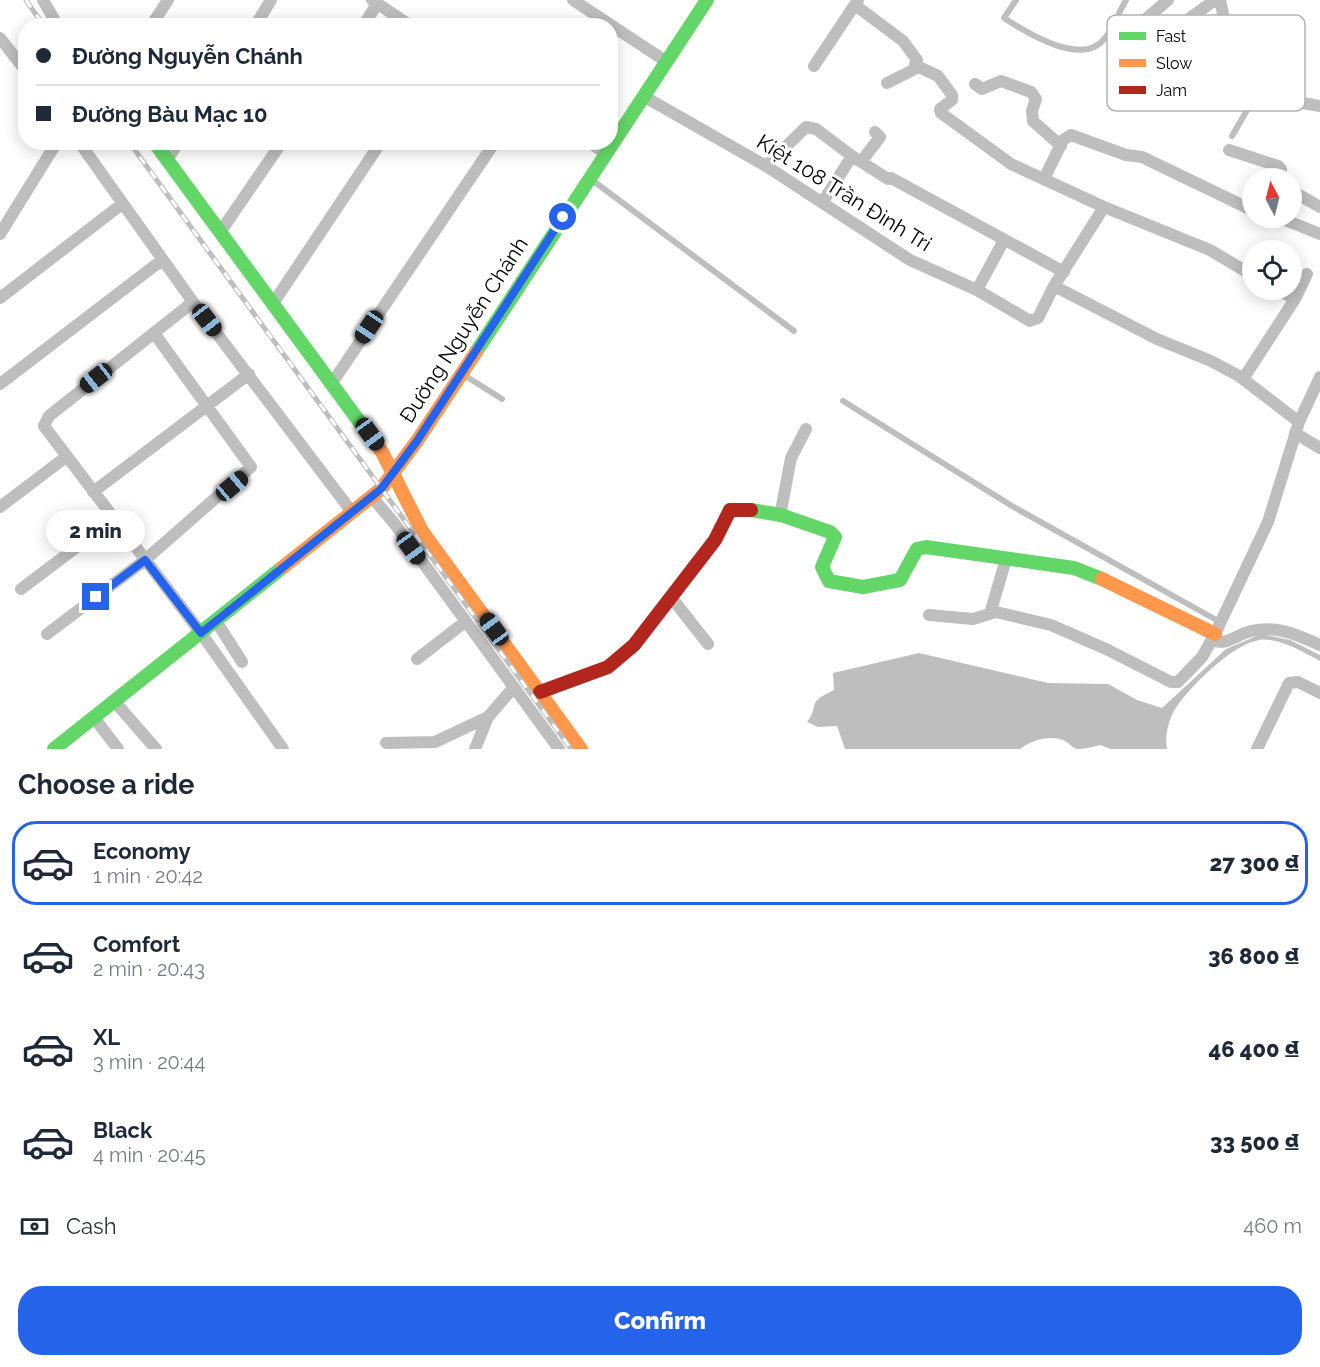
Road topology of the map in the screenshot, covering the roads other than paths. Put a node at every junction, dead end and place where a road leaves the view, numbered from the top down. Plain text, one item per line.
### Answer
1 (43, 0) edge
2 (168, 0) edge
3 (272, 0) edge
4 (573, 0) edge
5 (707, 0) edge
6 (1016, 0) edge
7 (1126, 0) edge
8 (1168, 0) edge
9 (1215, 0) edge
10 (1220, 0) edge
11 (375, 2) edge
12 (857, 2) edge
13 (1118, 15) edge
14 (1150, 15) edge
15 (1194, 15) edge
16 (1223, 15) edge
17 (53, 18) edge
18 (156, 18) edge
19 (260, 18) edge
20 (367, 18) edge
21 (399, 18) edge
22 (600, 18) edge
23 (618, 30) edge
24 (1107, 34) edge
25 (2, 45) edge
26 (18, 62) edge
27 (667, 62) junction
28 (814, 66) dead end
29 (917, 66) junction
30 (887, 83) dead end
31 (975, 84) dead end
32 (645, 97) junction
33 (1305, 103) edge
34 (1320, 106) edge
35 (1246, 111) edge
36 (875, 132) dead end
37 (618, 135) edge
38 (1232, 136) dead end
39 (1061, 146) junction
40 (52, 150) edge
41 (85, 150) edge
42 (160, 150) edge
43 (174, 150) edge
44 (277, 150) edge
45 (376, 150) edge
46 (490, 150) edge
47 (601, 150) edge
48 (607, 150) edge
49 (1230, 150) dead end
50 (605, 153) junction
51 (856, 159) junction
52 (167, 160) junction
53 (766, 166) junction
54 (1280, 168) edge
55 (589, 178) junction
56 (1044, 179) junction
57 (1302, 197) edge
58 (822, 203) junction
59 (122, 204) junction
60 (1242, 206) edge
61 (1104, 207) junction
62 (1320, 207) edge
63 (1302, 227) edge
64 (221, 231) junction
65 (0, 234) edge
66 (1320, 234) edge
67 (1004, 240) junction
68 (162, 260) junction
69 (1242, 269) edge
70 (1064, 272) junction
71 (1307, 274) dead end
72 (1302, 284) edge
73 (1054, 286) junction
74 (977, 290) junction
75 (1294, 300) edge
76 (1, 302) edge
77 (193, 302) junction
78 (274, 302) junction
79 (794, 331) dead end
80 (154, 333) junction
81 (461, 373) junction
82 (249, 374) junction
83 (1320, 377) edge
84 (1242, 379) junction
85 (332, 383) junction
86 (0, 384) edge
87 (502, 399) dead end
88 (843, 401) dead end
89 (207, 405) junction
90 (1297, 427) junction
91 (806, 429) dead end
92 (1320, 448) edge
93 (66, 457) junction
94 (393, 472) junction
95 (93, 492) junction
96 (372, 497) junction
97 (0, 507) edge
98 (352, 512) junction
99 (780, 516) junction
100 (114, 519) junction
101 (1006, 559) junction
102 (145, 560) junction
103 (21, 589) dead end
104 (671, 597) junction
105 (990, 614) junction
106 (929, 615) dead end
107 (216, 621) junction
108 (465, 622) junction
109 (1216, 632) junction
110 (201, 633) junction
111 (47, 634) dead end
112 (708, 644) dead end
113 (1320, 645) edge
114 (417, 659) dead end
115 (242, 662) dead end
116 (514, 687) junction
117 (1316, 691) edge
118 (540, 692) junction
119 (115, 702) junction
120 (488, 717) junction
121 (95, 718) junction
122 (386, 743) dead end
123 (405, 746) edge
124 (54, 749) edge
125 (118, 749) edge
126 (156, 749) edge
127 (283, 749) edge
128 (475, 749) edge
129 (559, 749) edge
130 (581, 749) edge
131 (1257, 749) edge

1 - 17 street
2 - 18 street
3 - 19 street
4 - 22 street
5 - 27 street, Đường Nguyễn Chánh
6 - 24 lane
7 - 13 lane
8 - 14 street
9 - 15 street
10 - 16 street
11 - 20 street
11 - 21 street
12 - 28 street
12 - 29 street
23 - 27 street
25 - 26 street
27 - 32 street, Đường Nguyễn Chánh
29 - 30 street
29 - 56 street
31 - 39 street
32 - 37 street, Đường Nguyễn Chánh
32 - 53 street, Kiệt 108 Trần Đình Tri
33 - 34 street
35 - 38 lane
36 - 51 street
39 - 56 street
39 - 60 street
40 - 65 street
41 - 59 street
42 - 52 street
43 - 52 street
44 - 64 street
45 - 78 street
46 - 85 street
47 - 50 street
48 - 50 street, Đường Nguyễn Chánh
49 - 54 street
50 - 55 street, Đường Nguyễn Chánh
51 - 53 street
51 - 58 street
51 - 67 street
52 - 64 street
53 - 58 street, Kiệt 108 Trần Đình Tri
55 - 79 lane
55 - 81 street, Đường Nguyễn Chánh
56 - 61 street
57 - 62 street
58 - 74 street, Kiệt 108 Trần Đình Tri
59 - 68 street
59 - 76 street
61 - 69 street
61 - 70 street, Kiệt 108 Trần Đình Tri
63 - 66 street
64 - 78 street
67 - 70 street
67 - 74 street
68 - 77 street
68 - 86 street
70 - 73 street, Kiệt 108 Trần Đình Tri
71 - 72 street
73 - 74 street, Kiệt 108 Trần Đình Tri
73 - 84 street
75 - 84 street
77 - 80 street
77 - 82 street
78 - 85 street
80 - 89 street
80 - 93 street
81 - 87 lane
81 - 94 street, Đường Nguyễn Chánh
82 - 89 street
82 - 98 street
83 - 90 street
84 - 90 street
85 - 94 street
88 - 109 lane
89 - 95 street
89 - 102 street
90 - 92 street
90 - 109 street
91 - 99 street
93 - 95 street
93 - 97 street
94 - 96 street, Đường Nguyễn Chánh
94 - 118 street
95 - 100 street
96 - 98 street, Đường Nguyễn Chánh
96 - 108 street
98 - 107 street, Đường Nguyễn Chánh
99 - 101 street
99 - 104 street
100 - 102 street
100 - 103 street
101 - 105 street
101 - 109 street
102 - 110 street
102 - 111 street
104 - 112 street
104 - 118 street
105 - 106 street
105 - 109 street
107 - 110 street, Đường Nguyễn Chánh
107 - 115 street
108 - 114 street
108 - 116 street
109 - 113 street
110 - 119 street, Đường Nguyễn Chánh
110 - 127 street
116 - 120 street
116 - 129 street
117 - 131 street
118 - 130 street
119 - 121 street, Đường Nguyễn Chánh
119 - 126 street
120 - 123 street
120 - 128 street
121 - 124 street, Đường Nguyễn Chánh
121 - 125 street
122 - 123 street

